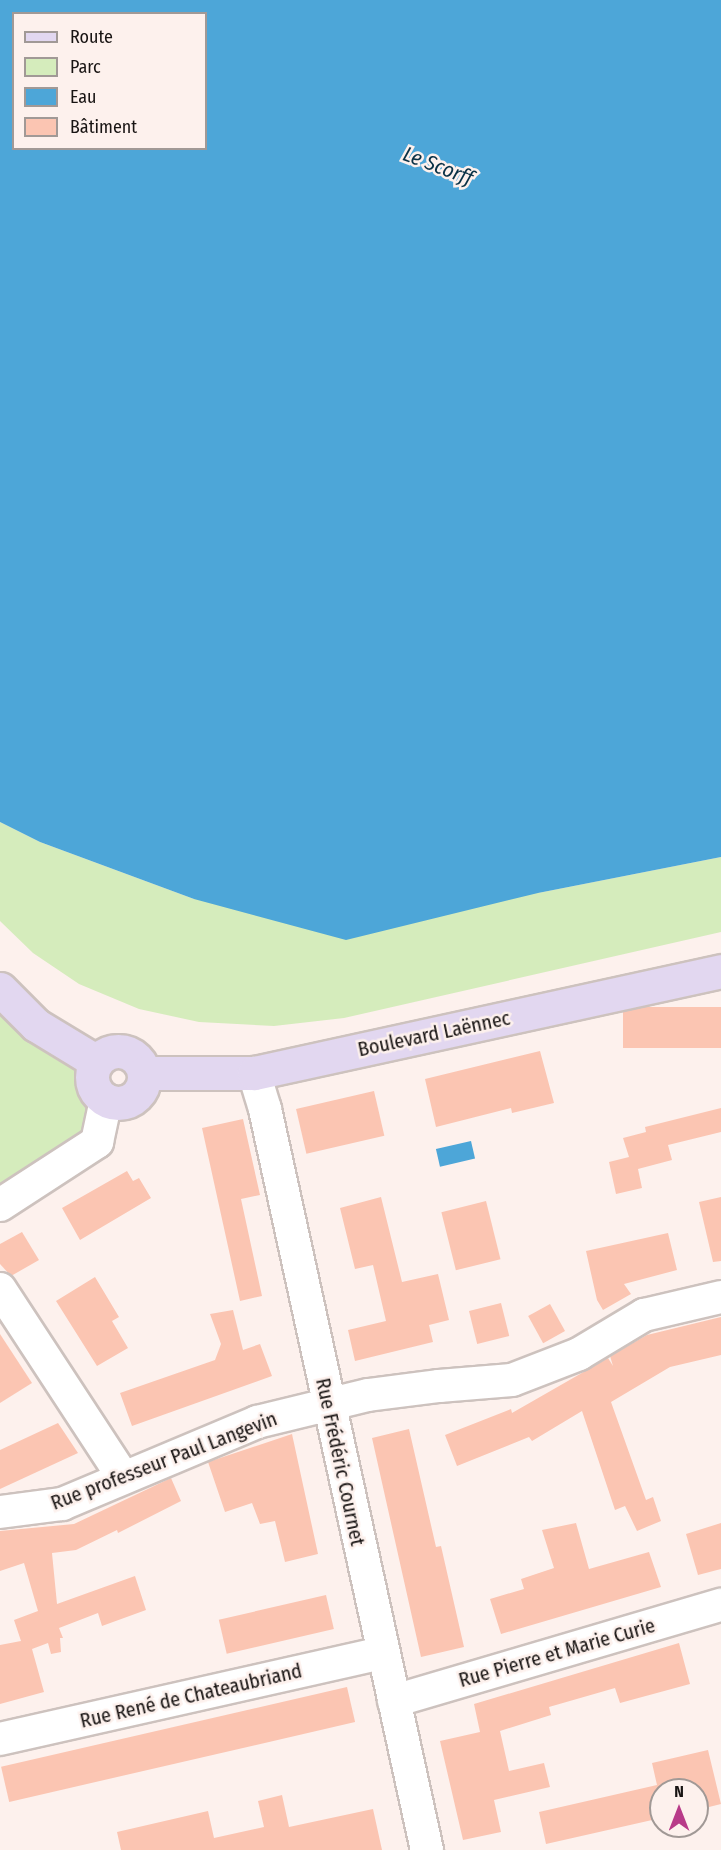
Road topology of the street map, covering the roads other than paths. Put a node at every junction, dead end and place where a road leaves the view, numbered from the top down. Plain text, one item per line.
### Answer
1 (721, 971) edge
2 (0, 989) edge
3 (97, 1062) junction
4 (144, 1073) junction
5 (254, 1073) junction
6 (106, 1100) junction
7 (0, 1205) edge
8 (0, 1289) edge
9 (721, 1298) edge
10 (328, 1406) junction
11 (123, 1477) junction
12 (0, 1512) edge
13 (721, 1605) edge
14 (382, 1653) junction
15 (394, 1701) junction
16 (0, 1738) edge
17 (427, 1850) edge

1 - 5 main road, Boulevard Laënnec
2 - 3 main road
3 - 4 main road
3 - 6 main road
4 - 5 main road, Boulevard Laënnec
4 - 6 main road
5 - 10 street, Rue Frédéric Cournet
6 - 7 street
8 - 11 street
9 - 10 street, Rue professeur Paul Langevin
10 - 11 street, Rue professeur Paul Langevin
10 - 14 street, Rue Frédéric Cournet
11 - 12 street, Rue professeur Paul Langevin
13 - 15 street, Rue Pierre et Marie Curie
14 - 15 street, Rue Frédéric Cournet
14 - 16 street, Rue René de Chateaubriand
15 - 17 street, Rue Frédéric Cournet

